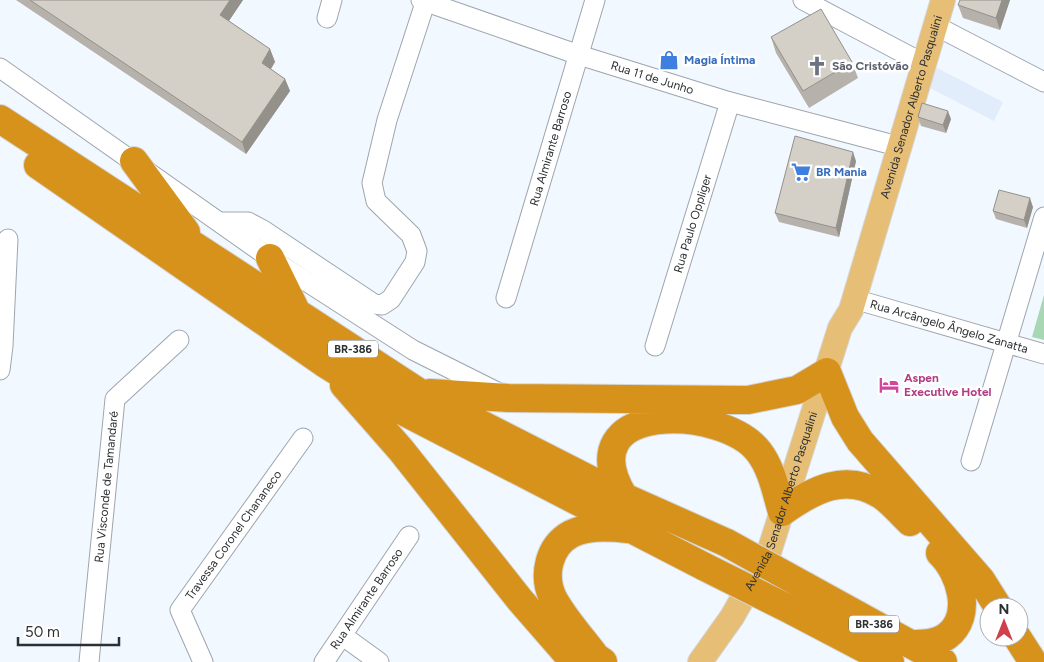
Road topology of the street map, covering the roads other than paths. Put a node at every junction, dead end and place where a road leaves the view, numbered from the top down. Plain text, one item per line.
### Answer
1 (332, 0) edge
2 (595, 0) edge
3 (803, 0) edge
4 (928, 0) edge
5 (943, 0) edge
6 (424, 1) edge
7 (327, 18) dead end
8 (936, 26) junction
9 (579, 55) junction
10 (911, 57) junction
11 (0, 68) edge
12 (1044, 82) edge
13 (730, 102) junction
14 (0, 119) edge
15 (0, 139) edge
16 (886, 143) junction
17 (134, 161) junction
18 (1044, 217) edge
19 (220, 222) junction
20 (8, 239) dead end
21 (196, 245) junction
22 (270, 258) junction
23 (506, 298) dead end
24 (854, 299) junction
25 (296, 311) junction
26 (840, 328) junction
27 (179, 340) dead end
28 (1006, 343) junction
29 (656, 346) dead end
30 (1044, 354) edge
31 (324, 363) junction
32 (0, 370) edge
33 (827, 372) junction
34 (420, 393) junction
35 (508, 398) junction
36 (303, 438) dead end
37 (971, 461) dead end
38 (624, 497) junction
39 (782, 512) junction
40 (634, 529) junction
41 (409, 536) dead end
42 (992, 597) edge
43 (343, 636) junction
44 (1023, 647) edge
45 (887, 655) edge
46 (88, 662) edge
47 (203, 662) edge
48 (324, 662) edge
49 (379, 662) edge
50 (574, 662) edge
51 (603, 662) edge
52 (700, 662) edge
53 (943, 662) edge
54 (1033, 662) edge

1 - 7 street
2 - 9 street, Rua Almirante Barroso
3 - 10 street
4 - 10 main road, Avenida Senador Alberto Pasqualini
5 - 8 main road, Avenida Senador Alberto Pasqualini
6 - 9 street, Rua 11 de Junho
6 - 19 street
8 - 12 street
8 - 24 main road, Avenida Senador Alberto Pasqualini
9 - 13 street, Rua 11 de Junho
9 - 23 street, Rua Almirante Barroso
10 - 16 main road, Avenida Senador Alberto Pasqualini
11 - 17 street
13 - 16 street, Rua 11 de Junho
13 - 29 street, Rua Paulo Oppliger
14 - 21 highway, BR-386
15 - 31 highway, BR-386
16 - 26 main road, Avenida Senador Alberto Pasqualini
17 - 19 street
17 - 21 highway
18 - 28 street
19 - 22 street
20 - 32 street
21 - 25 highway, BR-386
22 - 25 highway
22 - 35 street
24 - 26 main road, Avenida Senador Alberto Pasqualini
24 - 28 street, Rua Arcângelo Ângelo Zanatta
25 - 34 highway, BR-386
26 - 33 main road, Avenida Senador Alberto Pasqualini
27 - 46 street, Rua Visconde de Tamandaré
28 - 30 street, Rua Arcângelo Ângelo Zanatta
28 - 37 street
31 - 40 highway, BR-386
31 - 50 highway
33 - 35 highway
33 - 39 main road, Avenida Senador Alberto Pasqualini
33 - 42 highway
34 - 35 highway
34 - 38 highway, BR-386
36 - 47 street, Travessa Coronel Chananeco
38 - 39 highway
38 - 45 highway, BR-386, bridge
39 - 45 highway
39 - 52 main road, Avenida Senador Alberto Pasqualini
40 - 45 highway, BR-386, bridge
40 - 51 highway
41 - 43 street, Rua Almirante Barroso
43 - 48 street, Rua Almirante Barroso
43 - 49 street
44 - 54 highway
45 - 53 highway, BR-386

